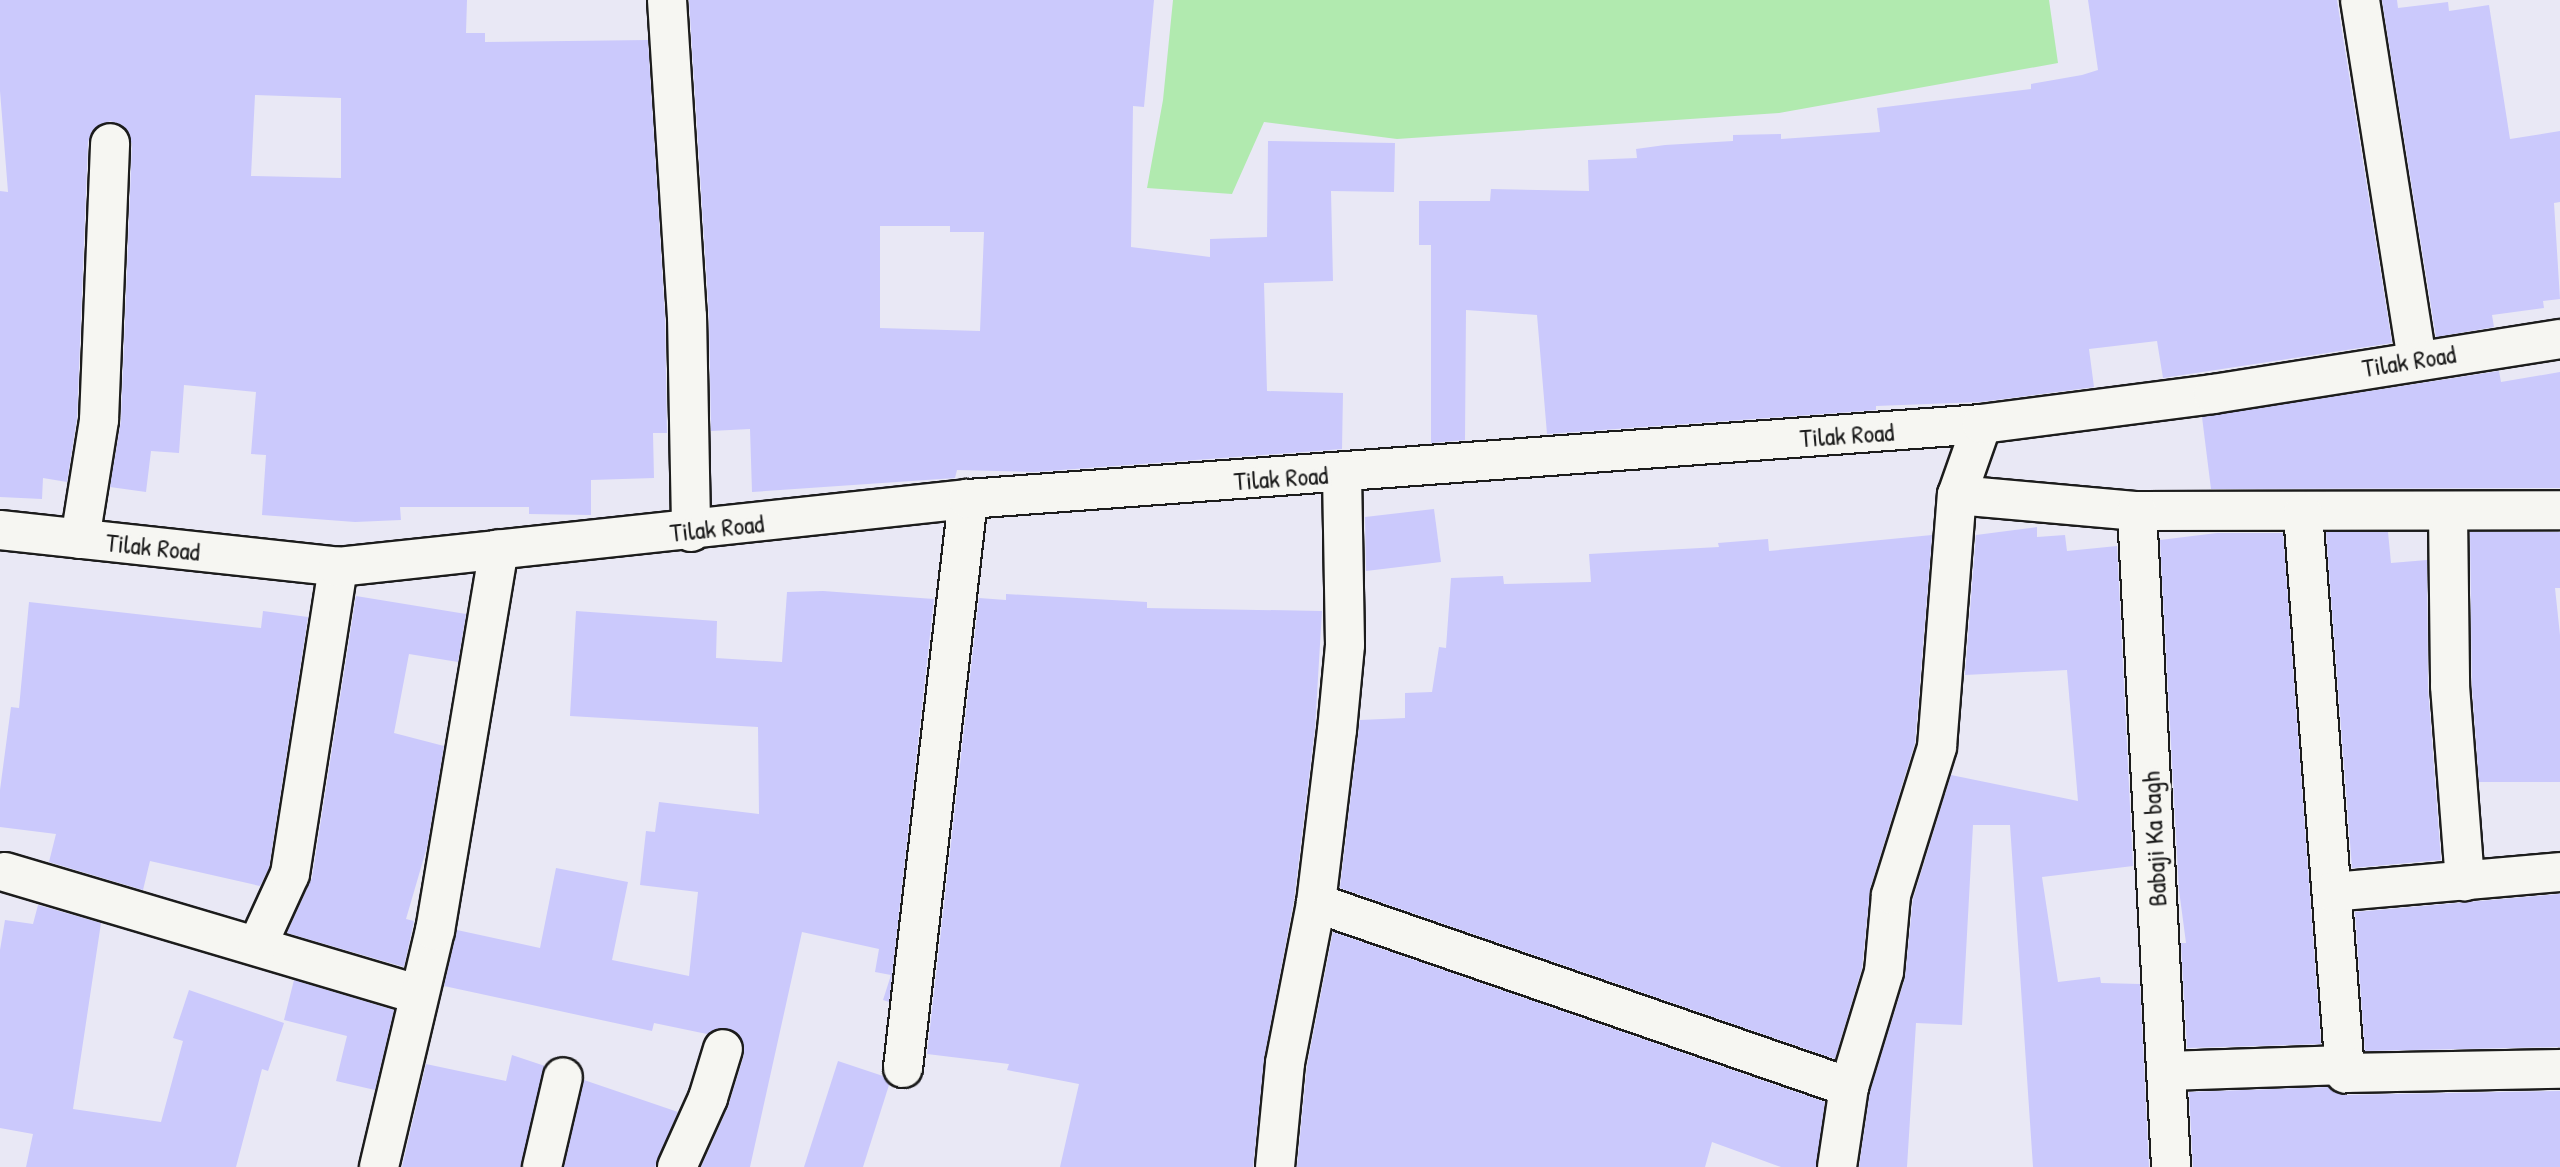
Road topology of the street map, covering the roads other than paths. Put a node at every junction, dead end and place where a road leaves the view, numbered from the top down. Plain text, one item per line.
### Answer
1 (667, 0) edge
2 (2360, 0) edge
3 (110, 143) dead end
4 (2560, 339) edge
5 (2417, 359) junction
6 (1982, 424) junction
7 (1342, 474) junction
8 (1957, 495) junction
9 (968, 499) junction
10 (2560, 510) edge
11 (2137, 511) junction
12 (2303, 513) junction
13 (2448, 513) junction
14 (0, 530) edge
15 (691, 532) junction
16 (80, 539) junction
17 (499, 549) junction
18 (338, 567) junction
19 (5, 872) dead end
20 (2560, 872) edge
21 (2465, 881) junction
22 (2332, 892) junction
23 (1316, 903) junction
24 (257, 946) junction
25 (418, 994) junction
26 (723, 1049) dead end
27 (2345, 1065) junction
28 (903, 1068) dead end
29 (2560, 1069) edge
30 (2167, 1072) junction
31 (563, 1077) dead end
32 (1849, 1087) junction
33 (379, 1167) edge
34 (542, 1167) edge
35 (677, 1167) edge
36 (1275, 1167) edge
37 (1837, 1167) edge
38 (2171, 1167) edge

1 - 15 street
2 - 5 street
3 - 16 street
4 - 5 street, Tilak Road
5 - 6 street, Tilak Road
6 - 7 street, Tilak Road
6 - 8 street
7 - 9 street, Tilak Road
7 - 23 street
8 - 11 street
8 - 32 street
9 - 15 street, Tilak Road
9 - 28 street
10 - 13 street
11 - 12 street
11 - 30 street, Babaji Ka bagh
12 - 13 street
12 - 22 street
13 - 21 street
14 - 16 street, Tilak Road
15 - 17 street, Tilak Road
16 - 18 street, Tilak Road
17 - 18 street, Tilak Road
17 - 25 street
18 - 24 street
19 - 24 street
20 - 21 street
21 - 22 street
22 - 27 street
23 - 32 street
23 - 36 street
24 - 25 street
25 - 33 street
26 - 35 street
27 - 29 street
27 - 30 street
30 - 38 street, Babaji Ka bagh
31 - 34 street
32 - 37 street

